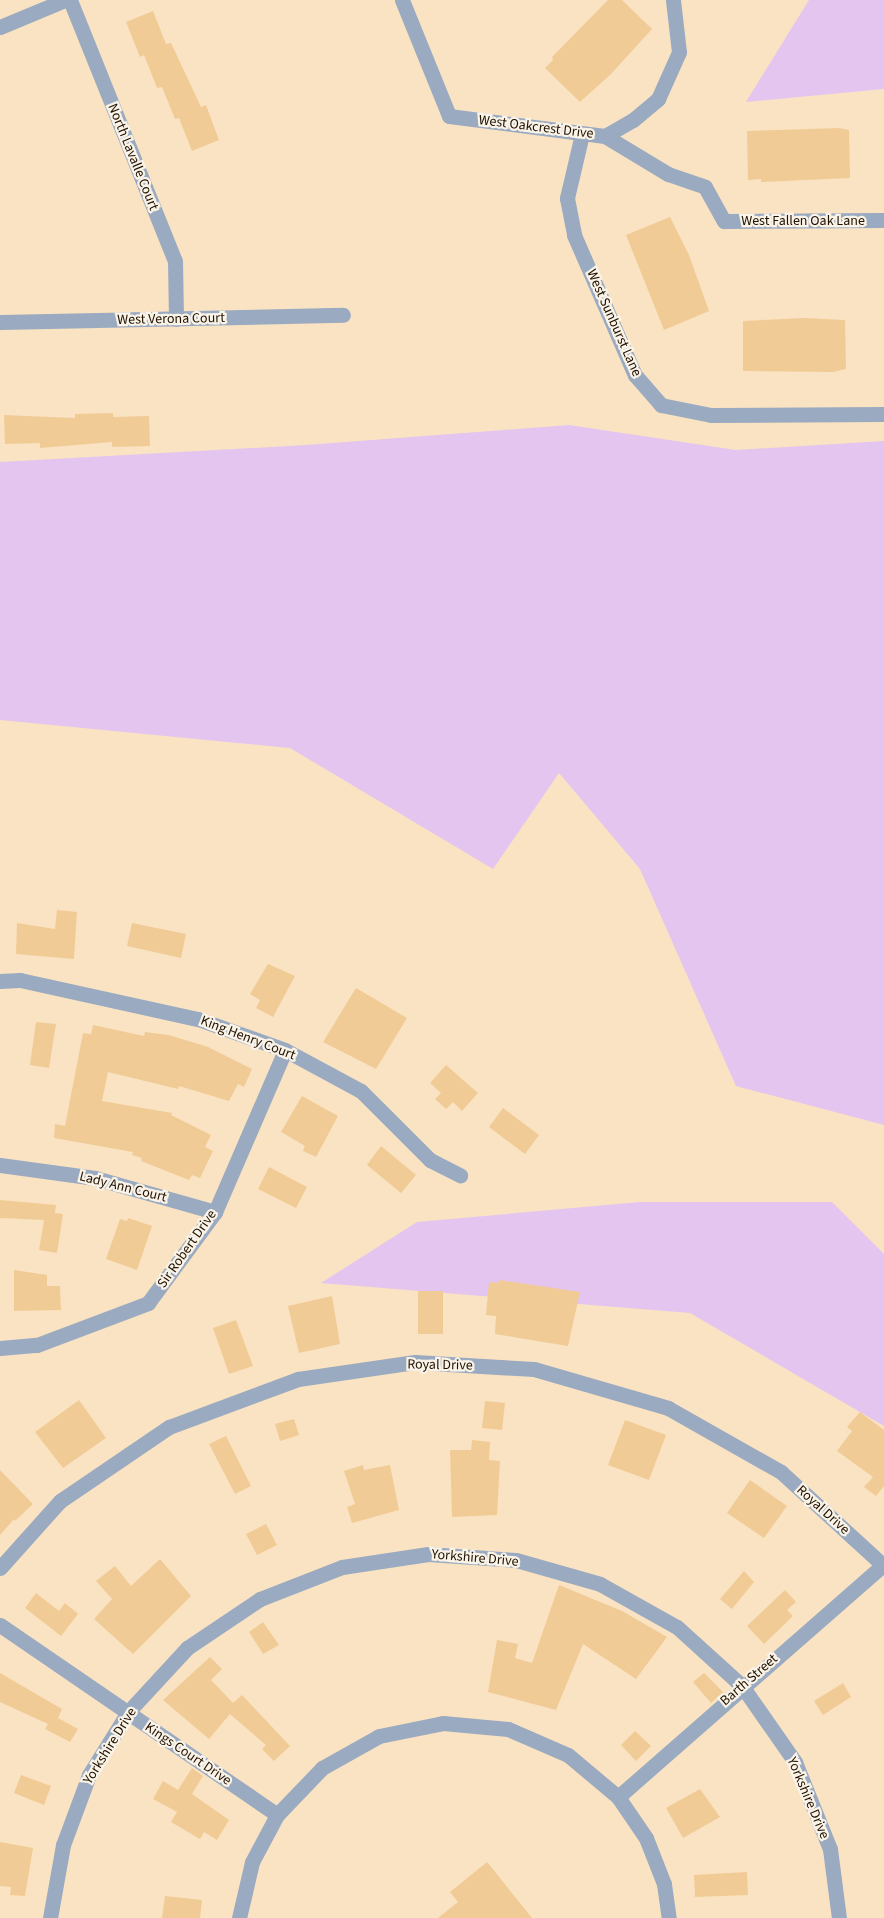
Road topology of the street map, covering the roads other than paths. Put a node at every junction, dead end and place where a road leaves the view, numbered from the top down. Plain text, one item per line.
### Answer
1 (65, 0) edge
2 (70, 0) edge
3 (402, 0) edge
4 (674, 0) edge
5 (0, 27) edge
6 (582, 134) junction
7 (605, 136) junction
8 (884, 220) edge
9 (343, 316) dead end
10 (176, 319) junction
11 (0, 322) edge
12 (884, 414) edge
13 (0, 981) edge
14 (284, 1050) junction
15 (0, 1165) edge
16 (460, 1175) dead end
17 (215, 1212) junction
18 (0, 1348) edge
19 (884, 1566) edge
20 (0, 1568) edge
21 (0, 1625) edge
22 (742, 1686) junction
23 (128, 1712) junction
24 (618, 1797) junction
25 (277, 1815) junction
26 (50, 1918) edge
27 (240, 1918) edge
28 (668, 1918) edge
29 (839, 1918) edge

1 - 5 street
2 - 10 street, North Lavalle Court
3 - 6 street, West Oakcrest Drive
4 - 7 street, West Oakcrest Drive
6 - 7 street, West Oakcrest Drive
6 - 12 street, West Sunburst Lane
7 - 8 street, West Fallen Oak Lane
9 - 10 street, West Verona Court
10 - 11 street, West Verona Court
13 - 14 street, King Henry Court
14 - 16 street, King Henry Court
14 - 17 street, Sir Robert Drive
15 - 17 street, Lady Ann Court
17 - 18 street, Sir Robert Drive
19 - 20 street, Royal Drive
19 - 22 street, Barth Street
21 - 23 street, Kings Court Drive
22 - 23 street, Yorkshire Drive
22 - 24 street, Barth Street
22 - 29 street, Yorkshire Drive
23 - 25 street, Kings Court Drive
23 - 26 street, Yorkshire Drive
24 - 25 street
24 - 28 street
25 - 27 street

